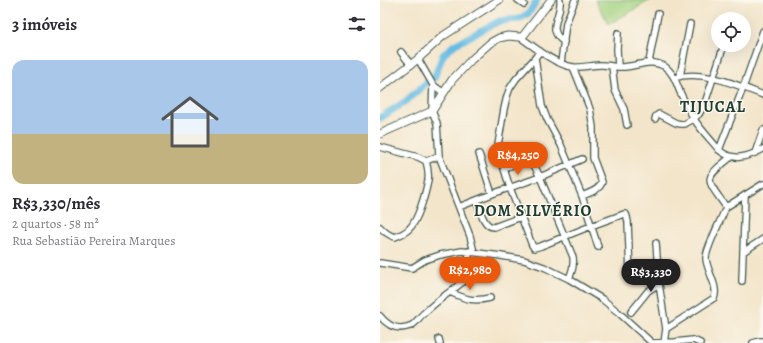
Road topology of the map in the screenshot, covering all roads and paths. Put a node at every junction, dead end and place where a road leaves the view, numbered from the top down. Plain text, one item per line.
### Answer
1 (499, 0) edge
2 (518, 0) edge
3 (551, 0) edge
4 (560, 0) edge
5 (575, 0) edge
6 (524, 4) dead end
7 (658, 14) dead end
8 (690, 24) dead end
9 (763, 31) edge
10 (618, 33) dead end
11 (520, 37) junction
12 (564, 42) junction
13 (540, 51) junction
14 (401, 52) dead end
15 (722, 52) edge
16 (535, 58) junction
17 (418, 59) junction
18 (649, 62) junction
19 (561, 63) junction
20 (411, 65) junction
21 (573, 67) junction
22 (615, 67) junction
23 (677, 77) junction
24 (713, 77) junction
25 (433, 84) junction
26 (380, 88) edge
27 (743, 88) junction
28 (444, 93) junction
29 (763, 95) edge
30 (432, 111) junction
31 (694, 118) junction
32 (655, 119) dead end
33 (626, 125) dead end
34 (763, 130) edge
35 (380, 134) edge
36 (380, 147) edge
37 (763, 149) edge
38 (719, 150) junction
39 (755, 153) junction
40 (478, 154) dead end
41 (440, 156) junction
42 (731, 157) junction
43 (582, 159) dead end
44 (426, 161) junction
45 (569, 165) junction
46 (504, 169) junction
47 (540, 177) junction
48 (763, 184) edge
49 (510, 188) junction
50 (492, 194) junction
51 (745, 195) junction
52 (582, 196) junction
53 (477, 200) junction
54 (460, 207) junction
55 (726, 207) junction
56 (521, 217) junction
57 (591, 226) junction
58 (380, 227) edge
59 (564, 237) junction
60 (763, 238) edge
61 (656, 243) dead end
62 (598, 247) dead end
63 (471, 251) junction
64 (743, 252) junction
65 (380, 262) edge
66 (630, 274) dead end
67 (569, 279) junction
68 (742, 281) dead end
69 (659, 284) junction
70 (450, 292) junction
71 (490, 298) dead end
72 (631, 312) dead end
73 (380, 316) edge
74 (666, 329) junction
75 (762, 341) edge
76 (652, 343) edge
77 (664, 343) edge
78 (700, 343) edge
79 (753, 343) edge

1 - 17 main road
2 - 6 street
3 - 11 main road
4 - 12 street
5 - 12 street
7 - 18 street
8 - 23 street
9 - 27 street
10 - 22 street
11 - 13 street
11 - 28 main road
12 - 19 street
13 - 16 street
13 - 19 street
14 - 20 street
15 - 24 street
16 - 45 street
16 - 46 street
17 - 20 main road
17 - 25 street
18 - 22 street
18 - 23 street
19 - 21 street
20 - 26 main road
21 - 22 street
21 - 52 street
22 - 33 street
23 - 24 street
23 - 31 street
24 - 27 street
24 - 31 street
25 - 28 street
25 - 30 street
27 - 29 street
27 - 38 street
28 - 30 main road
30 - 35 main road
30 - 41 street
31 - 32 street
31 - 38 street
34 - 39 street
36 - 44 street
37 - 39 street
38 - 42 street
39 - 42 street
40 - 50 street
41 - 44 street
41 - 54 street
42 - 55 street
43 - 45 street
44 - 58 street
45 - 47 street
45 - 52 street
46 - 47 street
46 - 49 street
47 - 49 street
47 - 59 street
48 - 51 street
49 - 50 street
49 - 56 street
50 - 53 street
51 - 55 street
51 - 64 street
52 - 57 street
53 - 54 street
53 - 56 street
54 - 63 street
55 - 74 street
56 - 59 street
57 - 59 street
57 - 62 street
57 - 66 street
59 - 67 street
60 - 64 street
61 - 69 street
63 - 65 street
63 - 67 street
63 - 70 street
64 - 68 street
67 - 76 street
69 - 72 street
69 - 74 street
70 - 71 street
70 - 73 street
74 - 77 street
75 - 79 street
76 - 77 street
77 - 78 street

